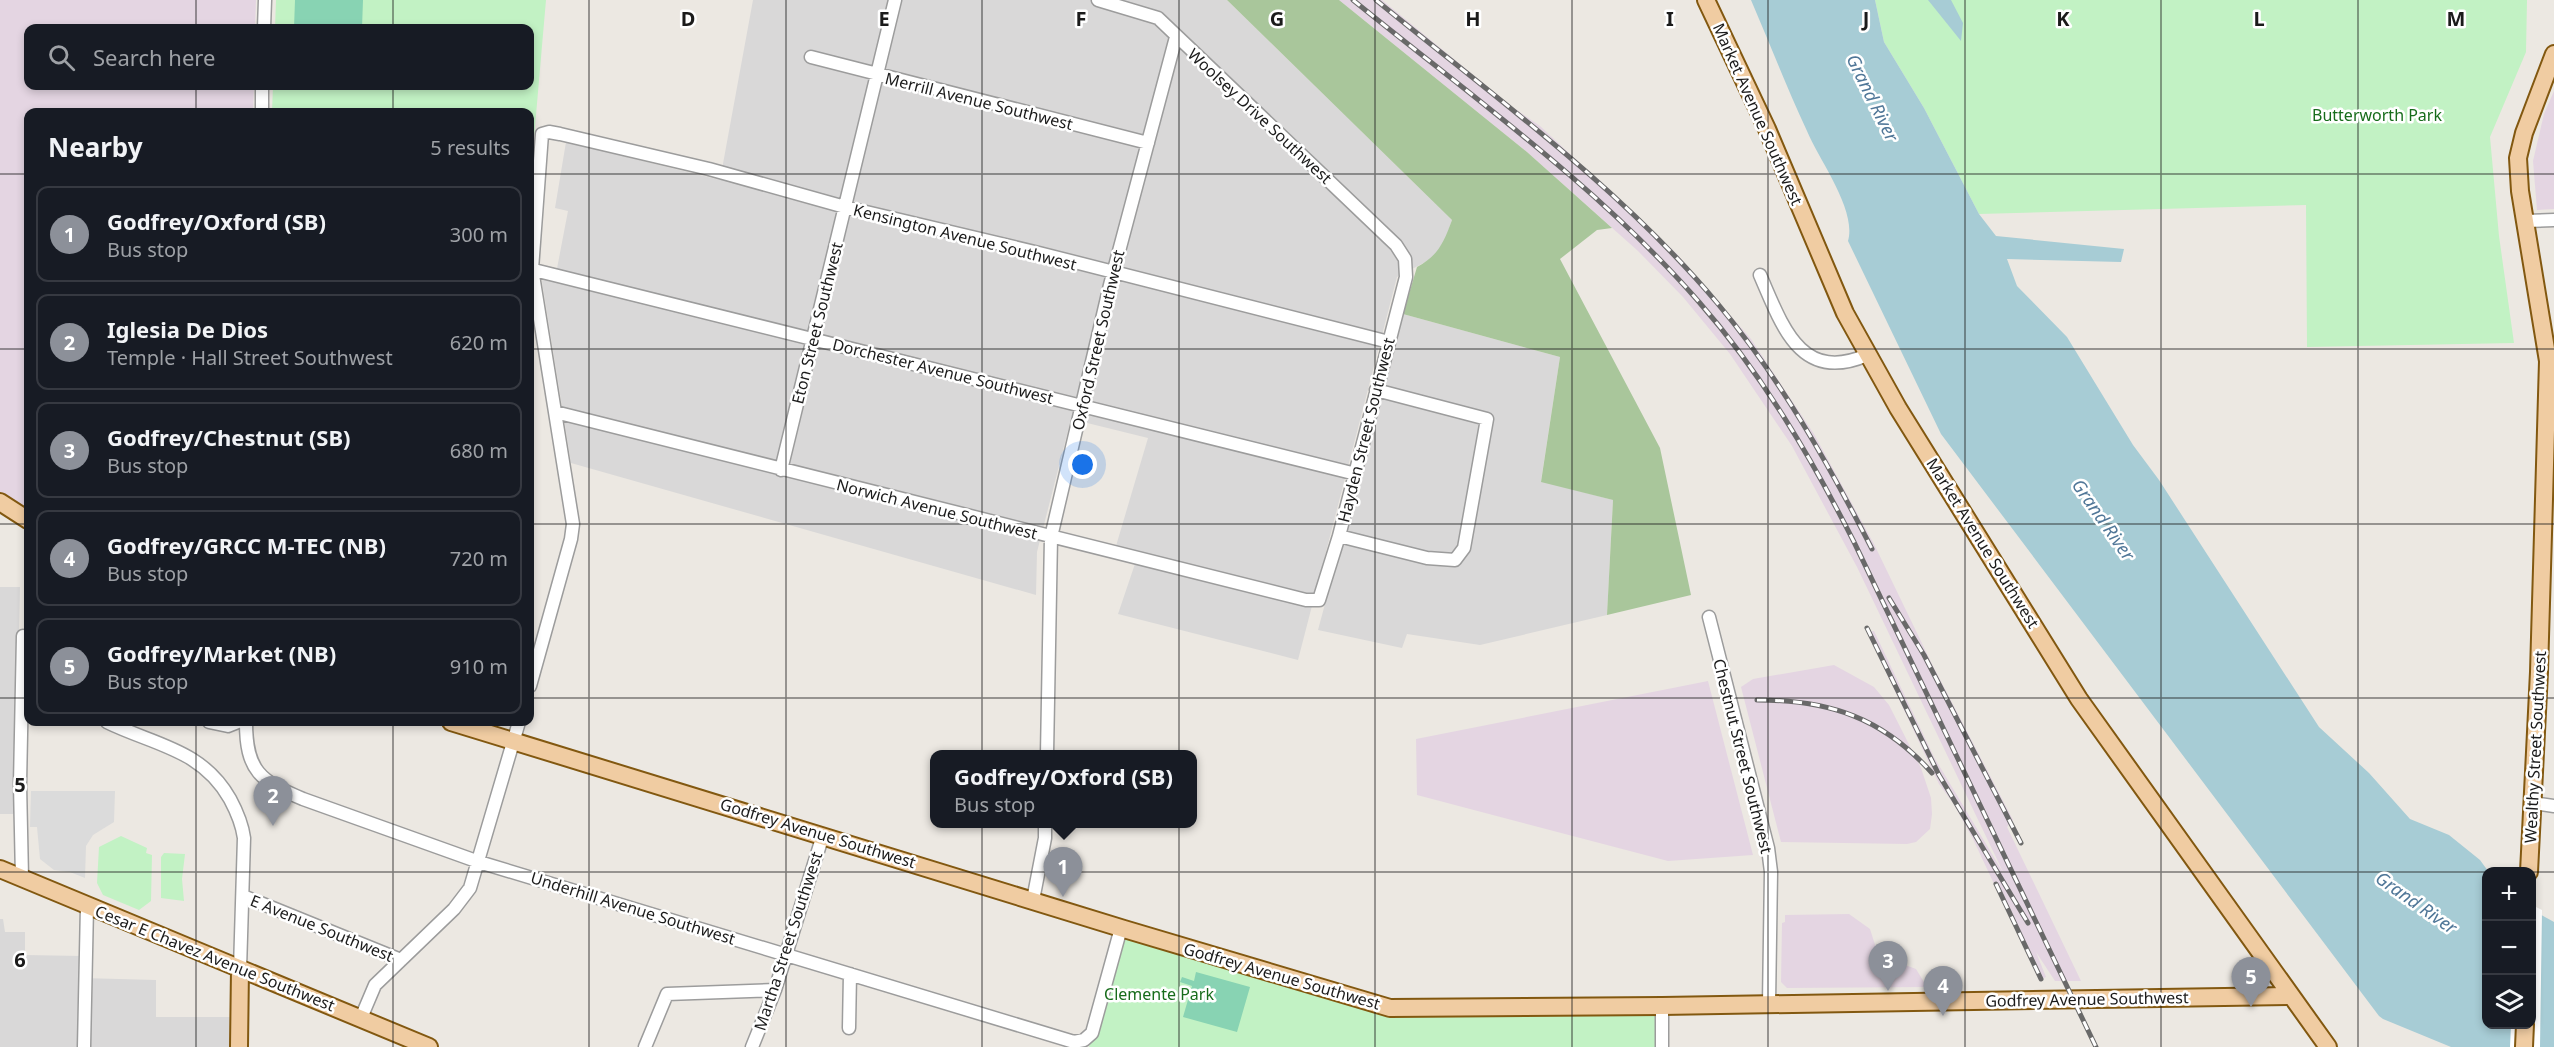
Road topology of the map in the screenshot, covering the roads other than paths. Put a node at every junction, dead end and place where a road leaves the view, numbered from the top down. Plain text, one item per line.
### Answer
1 (265, 0) edge
2 (896, 0) edge
3 (1098, 0) edge
4 (1706, 0) edge
5 (264, 24) edge
6 (1176, 37) junction
7 (2554, 54) edge
8 (811, 57) dead end
9 (876, 75) junction
10 (262, 90) edge
11 (262, 108) edge
12 (1148, 143) junction
13 (845, 207) junction
14 (2554, 219) edge
15 (2525, 221) junction
16 (534, 232) edge
17 (1405, 259) joint
18 (534, 270) edge
19 (1114, 274) junction
20 (1760, 275) dead end
21 (534, 287) edge
22 (813, 339) junction
23 (1389, 342) junction
24 (1867, 355) junction
25 (1376, 390) junction
26 (1083, 405) junction
27 (555, 412) junction
28 (2545, 430) edge
29 (781, 470) junction
30 (1356, 474) junction
31 (0, 502) edge
32 (24, 517) edge
33 (1339, 536) junction
34 (1051, 537) junction
35 (1319, 600) joint
36 (1709, 617) dead end
37 (23, 636) dead end
38 (534, 672) edge
39 (116, 726) edge
40 (247, 726) edge
41 (465, 726) edge
42 (518, 726) edge
43 (514, 741) junction
44 (1047, 750) edge
45 (2533, 803) junction
46 (2554, 806) edge
47 (1046, 828) edge
48 (823, 835) junction
49 (479, 862) junction
50 (2529, 867) edge
51 (0, 869) edge
52 (22, 878) junction
53 (243, 896) junction
54 (1033, 900) junction
55 (87, 906) junction
56 (1121, 928) junction
57 (786, 955) junction
58 (401, 960) junction
59 (240, 969) junction
60 (850, 974) junction
61 (775, 990) junction
62 (2290, 996) junction
63 (1769, 1003) junction
64 (1662, 1006) junction
65 (361, 1018) junction
66 (849, 1029) dead end
67 (2525, 1029) edge
68 (84, 1047) edge
69 (238, 1047) edge
70 (429, 1047) edge
71 (645, 1047) edge
72 (752, 1047) edge
73 (1662, 1047) edge
74 (2328, 1047) edge
75 (2524, 1047) edge

1 - 5 street
2 - 9 street, Eton Street Southwest
3 - 6 street, Woolsey Drive Southwest
4 - 24 main road, Market Avenue Southwest
6 - 12 street, Oxford Street Southwest
6 - 17 street, Woolsey Drive Southwest
7 - 15 main road, Wealthy Street Southwest
8 - 9 street, Merrill Avenue Southwest
9 - 12 street, Merrill Avenue Southwest
9 - 13 street, Eton Street Southwest
10 - 11 street
12 - 19 street, Oxford Street Southwest
13 - 16 street, Kensington Avenue Southwest
13 - 19 street, Kensington Avenue Southwest
13 - 22 street, Eton Street Southwest
14 - 15 street
15 - 28 main road, Wealthy Street Southwest
17 - 23 street, Hayden Street Southwest
18 - 22 street, Dorchester Avenue Southwest
19 - 23 street, Kensington Avenue Southwest
19 - 26 street, Oxford Street Southwest
20 - 24 street
21 - 27 street
22 - 26 street, Dorchester Avenue Southwest
22 - 29 street, Eton Street Southwest
23 - 25 street, Hayden Street Southwest
24 - 62 main road, Market Avenue Southwest
25 - 30 street, Hayden Street Southwest
25 - 33 street
26 - 30 street, Dorchester Avenue Southwest
26 - 34 street, Oxford Street Southwest
27 - 29 street, Norwich Avenue Southwest
27 - 38 street
28 - 45 main road, Wealthy Street Southwest
29 - 34 street, Norwich Avenue Southwest
30 - 33 street, Hayden Street Southwest
31 - 32 main road
33 - 35 street, Hayden Street Southwest
34 - 35 street, Norwich Avenue Southwest
34 - 44 street, Oxford Street Southwest
36 - 63 street, Chestnut Street Southwest
37 - 52 street
39 - 53 street
40 - 49 street, Underhill Avenue Southwest
41 - 43 main road, Godfrey Avenue Southwest
42 - 43 street
43 - 48 main road, Godfrey Avenue Southwest
43 - 49 street
45 - 46 street
45 - 50 main road, Wealthy Street Southwest
47 - 54 street
48 - 54 main road, Godfrey Avenue Southwest
48 - 57 street, Martha Street Southwest
49 - 57 street, Underhill Avenue Southwest
49 - 58 street
51 - 52 main road, Cesar E Chavez Avenue Southwest
52 - 55 main road, Cesar E Chavez Avenue Southwest
53 - 58 street, E Avenue Southwest
53 - 59 street
54 - 56 main road, Godfrey Avenue Southwest
55 - 59 main road, Cesar E Chavez Avenue Southwest
55 - 68 street
56 - 60 street, Underhill Avenue Southwest
56 - 64 main road, Godfrey Avenue Southwest
57 - 60 street, Underhill Avenue Southwest
57 - 61 street, Martha Street Southwest
58 - 65 street
59 - 65 main road, Cesar E Chavez Avenue Southwest
59 - 69 main road
60 - 66 street
61 - 71 street
61 - 72 street, Martha Street Southwest
62 - 63 main road, Godfrey Avenue Southwest
62 - 74 main road, Market Avenue Southwest
63 - 64 main road, Godfrey Avenue Southwest
64 - 73 street
65 - 70 main road, Cesar E Chavez Avenue Southwest
67 - 75 main road

